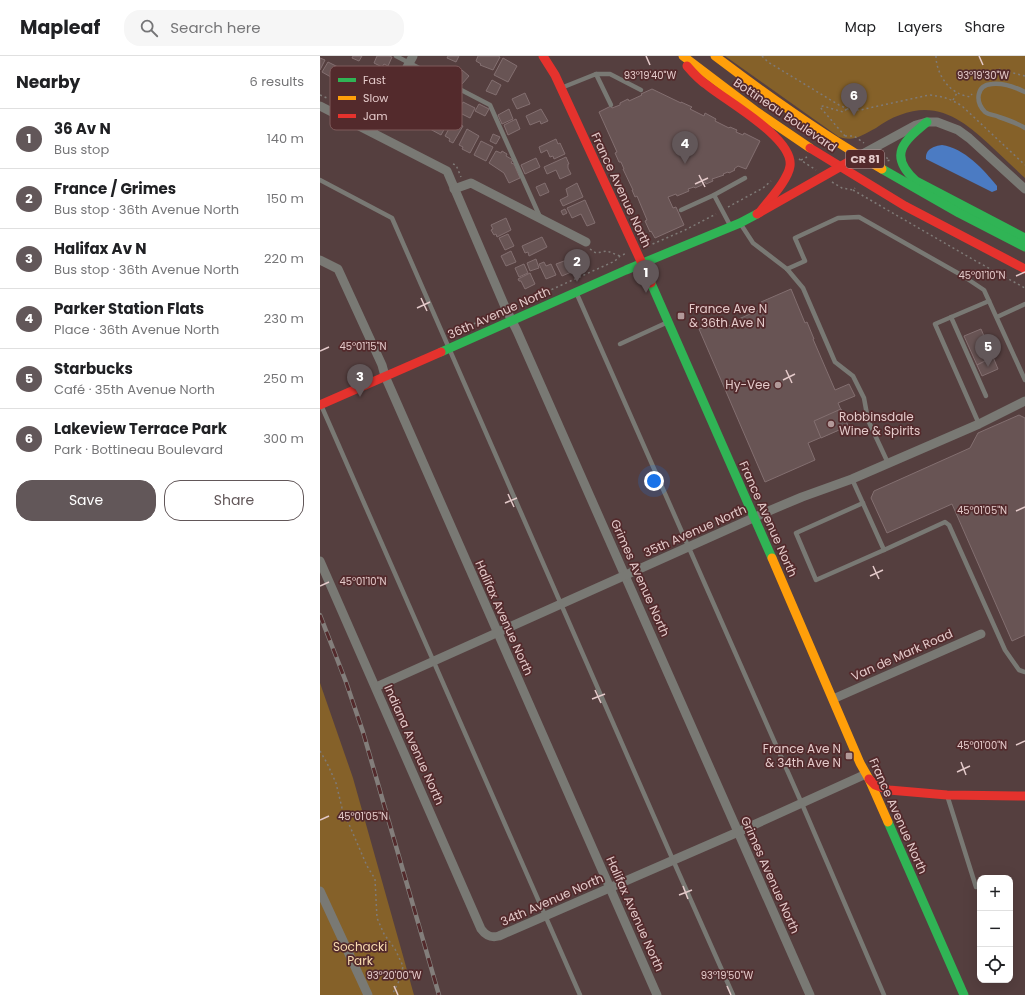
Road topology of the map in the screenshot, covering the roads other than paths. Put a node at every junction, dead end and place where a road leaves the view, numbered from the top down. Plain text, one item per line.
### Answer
1 (396, 56) edge
2 (543, 56) edge
3 (677, 56) edge
4 (683, 56) edge
5 (715, 56) edge
6 (411, 60) edge
7 (422, 66) edge
8 (596, 74) junction
9 (561, 88) junction
10 (462, 89) edge
11 (641, 90) dead end
12 (1025, 92) edge
13 (611, 105) dead end
14 (320, 106) edge
15 (330, 111) edge
16 (928, 122) junction
17 (1025, 128) edge
18 (368, 130) edge
19 (372, 132) joint
20 (859, 156) junction
21 (840, 167) junction
22 (745, 178) dead end
23 (320, 180) edge
24 (1025, 189) edge
25 (454, 190) junction
26 (714, 195) junction
27 (681, 210) dead end
28 (760, 212) junction
29 (541, 219) junction
30 (740, 223) junction
31 (731, 226) junction
32 (1025, 238) edge
33 (586, 242) dead end
34 (1025, 247) edge
35 (320, 260) edge
36 (642, 263) junction
37 (787, 269) junction
38 (1025, 269) edge
39 (576, 292) junction
40 (989, 301) junction
41 (1025, 304) edge
42 (952, 317) junction
43 (997, 317) junction
44 (512, 320) junction
45 (668, 322) junction
46 (620, 344) dead end
47 (449, 348) junction
48 (385, 376) junction
49 (1025, 379) edge
50 (986, 396) dead end
51 (1025, 401) edge
52 (320, 404) edge
53 (979, 424) junction
54 (888, 463) junction
55 (852, 478) junction
56 (863, 503) junction
57 (755, 518) junction
58 (688, 547) junction
59 (884, 550) junction
60 (320, 561) edge
61 (626, 575) junction
62 (561, 604) junction
63 (498, 633) junction
64 (981, 634) dead end
65 (434, 661) junction
66 (1025, 672) edge
67 (376, 687) junction
68 (833, 699) junction
69 (867, 777) junction
70 (947, 795) junction
71 (1025, 796) edge
72 (802, 804) junction
73 (738, 832) junction
74 (673, 860) junction
75 (976, 887) dead end
76 (610, 888) junction
77 (320, 891) edge
78 (545, 916) junction
79 (489, 937) joint
80 (368, 995) edge
81 (580, 995) edge
82 (657, 995) edge
83 (733, 995) edge
84 (810, 995) edge
85 (884, 995) edge
86 (964, 995) edge

1 - 6 lane
2 - 9 street, France Avenue North
3 - 28 street
4 - 21 street, Bottineau Boulevard / CR 81
5 - 20 street, Bottineau Boulevard / CR 81
6 - 7 lane
8 - 9 lane
8 - 11 lane
8 - 13 lane
9 - 36 street, France Avenue North
10 - 29 lane
12 - 17 lane
14 - 15 street
16 - 20 street
16 - 24 street
16 - 32 street
18 - 19 street
19 - 25 street, Grimes Avenue North
20 - 21 street, 36th Avenue North
20 - 34 street, Bottineau Boulevard / CR 81
21 - 28 street, 36th Avenue North
21 - 38 street, Bottineau Boulevard / CR 81
22 - 26 lane
23 - 47 lane
25 - 29 street
25 - 44 street, Grimes Avenue North
26 - 27 lane
26 - 31 lane
28 - 30 street, 36th Avenue North
29 - 33 street
30 - 31 street, 36th Avenue North
30 - 37 lane
31 - 36 street, 36th Avenue North
35 - 48 street, Halifax Avenue North
36 - 39 street, 36th Avenue North
36 - 45 street, France Avenue North
37 - 40 lane
37 - 54 lane
39 - 44 street, 36th Avenue North
39 - 58 lane
40 - 42 lane
40 - 43 lane
41 - 43 lane
42 - 50 lane
42 - 53 lane
43 - 49 lane
44 - 47 street, 36th Avenue North
44 - 61 street, Grimes Avenue North
45 - 46 lane
45 - 57 street, France Avenue North
47 - 48 street, 36th Avenue North
47 - 62 lane
48 - 52 street, 36th Avenue North
48 - 63 street, Halifax Avenue North
51 - 53 street, 35th Avenue North
52 - 65 lane
53 - 54 street, 35th Avenue North
54 - 55 street, 35th Avenue North
55 - 56 lane
55 - 57 street, 35th Avenue North
56 - 59 lane
56 - 59 lane
57 - 58 street, 35th Avenue North
57 - 68 street, France Avenue North
58 - 61 street, 35th Avenue North
58 - 72 lane
59 - 66 lane
60 - 67 street, Indiana Avenue North
61 - 62 street, 35th Avenue North
61 - 73 street, Grimes Avenue North
62 - 63 street, 35th Avenue North
62 - 74 lane
63 - 65 street, 35th Avenue North
63 - 76 street, Halifax Avenue North
64 - 68 street, Van de Mark Road
65 - 67 street, 35th Avenue North
65 - 78 lane
67 - 79 street, Indiana Avenue North
68 - 69 street, France Avenue North
69 - 70 street
69 - 72 street, 34th Avenue North
69 - 86 street, France Avenue North
70 - 71 street
70 - 75 lane
72 - 73 street, 34th Avenue North
72 - 85 lane
73 - 74 street, 34th Avenue North
73 - 84 street, Grimes Avenue North
74 - 76 street, 34th Avenue North
74 - 83 lane
76 - 78 street, 34th Avenue North
76 - 82 street, Halifax Avenue North
77 - 80 street
78 - 79 street, 34th Avenue North
78 - 81 lane

